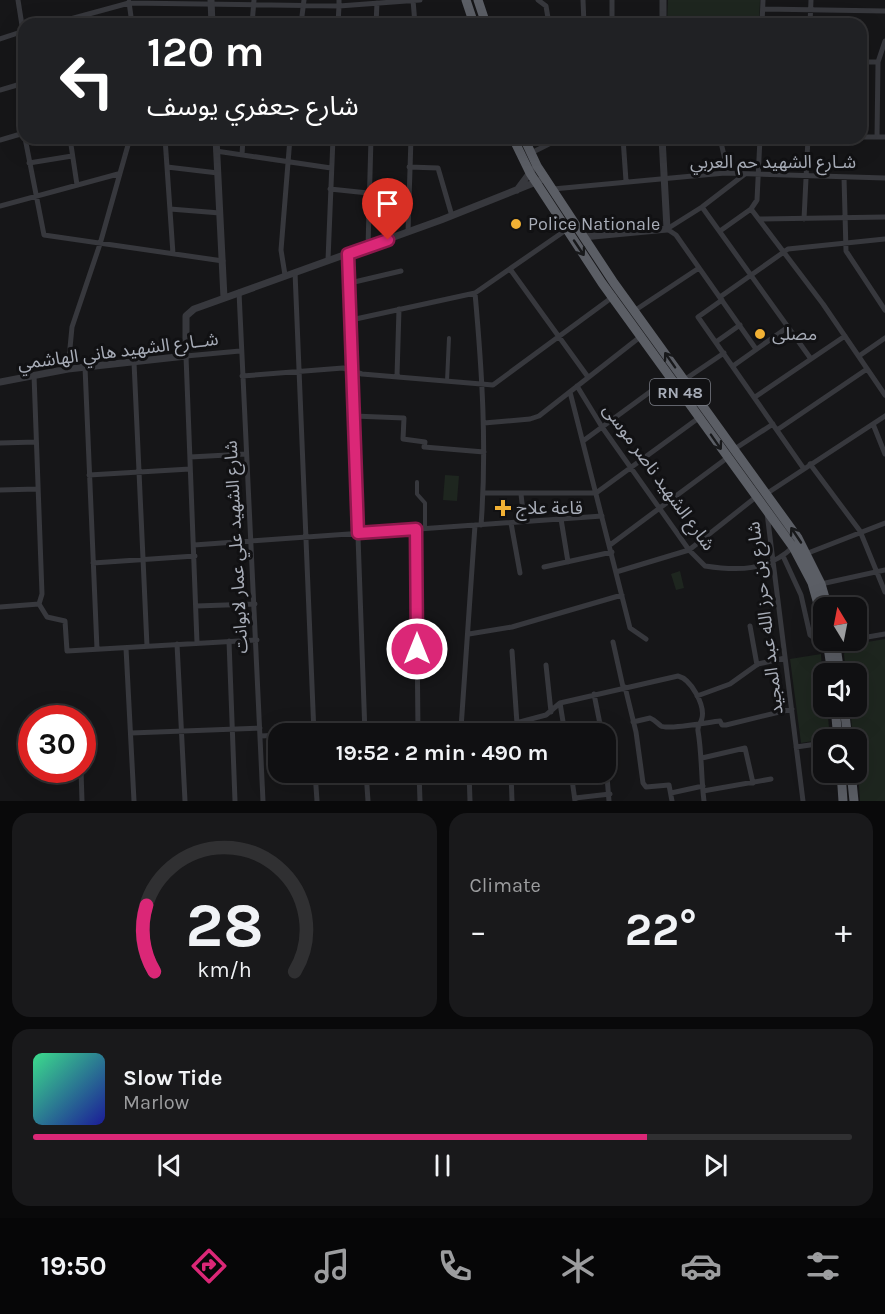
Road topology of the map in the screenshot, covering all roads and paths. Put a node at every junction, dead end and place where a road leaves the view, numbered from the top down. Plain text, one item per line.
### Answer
1 (18, 0) edge
2 (413, 0) edge
3 (420, 0) edge
4 (466, 0) edge
5 (478, 0) edge
6 (538, 0) edge
7 (583, 0) edge
8 (612, 0) edge
9 (663, 0) edge
10 (763, 0) edge
11 (811, 0) edge
12 (152, 1) edge
13 (177, 1) edge
14 (211, 1) edge
15 (129, 2) edge
16 (254, 2) edge
17 (303, 3) edge
18 (339, 3) edge
19 (377, 3) junction
20 (762, 9) junction
21 (811, 10) junction
22 (885, 12) edge
23 (21, 18) edge
24 (73, 18) edge
25 (131, 18) edge
26 (212, 18) edge
27 (253, 18) edge
28 (302, 18) edge
29 (338, 18) edge
30 (376, 18) edge
31 (414, 18) edge
32 (472, 18) edge
33 (484, 18) edge
34 (548, 18) edge
35 (584, 18) edge
36 (612, 18) edge
37 (663, 18) edge
38 (762, 18) edge
39 (810, 18) edge
40 (18, 34) edge
41 (0, 39) edge
42 (885, 41) edge
43 (867, 62) edge
44 (878, 62) junction
45 (18, 86) edge
46 (0, 90) edge
47 (18, 136) edge
48 (867, 137) edge
49 (877, 137) junction
50 (885, 137) edge
51 (0, 140) edge
52 (26, 144) edge
53 (71, 144) edge
54 (128, 144) edge
55 (165, 144) edge
56 (216, 144) edge
57 (243, 144) edge
58 (289, 144) edge
59 (333, 144) edge
60 (372, 144) edge
61 (411, 144) edge
62 (517, 144) edge
63 (527, 144) edge
64 (549, 144) edge
65 (623, 144) edge
66 (662, 144) edge
67 (721, 144) edge
68 (760, 144) edge
69 (808, 144) edge
70 (216, 151) junction
71 (531, 153) junction
72 (242, 155) junction
73 (72, 156) junction
74 (288, 161) junction
75 (29, 164) junction
76 (167, 167) junction
77 (409, 167) junction
78 (331, 168) junction
79 (534, 169) junction
80 (218, 173) junction
81 (728, 173) junction
82 (118, 174) junction
83 (745, 174) junction
84 (759, 174) junction
85 (806, 176) junction
86 (844, 177) junction
87 (546, 178) junction
88 (664, 178) junction
89 (885, 178) edge
90 (626, 181) junction
91 (536, 182) junction
92 (77, 185) junction
93 (330, 189) junction
94 (553, 189) junction
95 (516, 192) junction
96 (369, 193) junction
97 (35, 196) junction
98 (0, 206) edge
99 (702, 207) junction
100 (170, 209) junction
101 (751, 209) junction
102 (220, 213) junction
103 (452, 216) junction
104 (885, 217) edge
105 (844, 218) junction
106 (759, 219) junction
107 (804, 219) junction
108 (667, 229) junction
109 (566, 230) junction
110 (720, 231) junction
111 (408, 232) junction
112 (583, 237) junction
113 (885, 240) edge
114 (100, 244) junction
115 (845, 245) junction
116 (368, 247) junction
117 (784, 252) junction
118 (173, 254) junction
119 (348, 254) junction
120 (327, 260) junction
121 (223, 261) junction
122 (699, 268) junction
123 (510, 269) junction
124 (401, 271) dead end
125 (295, 272) junction
126 (285, 275) junction
127 (751, 275) junction
128 (350, 284) junction
129 (239, 292) junction
130 (475, 293) junction
131 (616, 294) junction
132 (224, 298) junction
133 (721, 298) junction
134 (399, 309) junction
135 (885, 310) edge
136 (634, 311) junction
137 (351, 320) junction
138 (740, 325) junction
139 (788, 327) junction
140 (845, 336) junction
141 (640, 337) junction
142 (449, 338) dead end
143 (559, 338) junction
144 (885, 338) edge
145 (716, 342) junction
146 (756, 349) junction
147 (240, 351) junction
148 (724, 352) junction
149 (186, 356) junction
150 (859, 356) junction
151 (811, 359) junction
152 (134, 362) junction
153 (733, 366) junction
154 (85, 367) junction
155 (68, 369) junction
156 (867, 369) junction
157 (352, 370) junction
158 (298, 372) junction
159 (34, 375) junction
160 (242, 376) junction
161 (397, 376) junction
162 (588, 377) junction
163 (669, 378) junction
164 (684, 380) junction
165 (447, 381) junction
166 (0, 382) edge
167 (483, 385) junction
168 (577, 386) junction
169 (570, 392) junction
170 (885, 395) edge
171 (755, 397) junction
172 (703, 415) junction
173 (354, 416) junction
174 (885, 416) edge
175 (484, 423) junction
176 (773, 424) junction
177 (873, 424) junction
178 (602, 427) junction
179 (777, 430) junction
180 (583, 441) junction
181 (36, 442) junction
182 (0, 443) edge
183 (483, 452) junction
184 (246, 454) junction
185 (730, 454) junction
186 (885, 454) edge
187 (190, 457) junction
188 (810, 464) junction
189 (632, 468) junction
190 (804, 468) junction
191 (190, 469) junction
192 (140, 472) junction
193 (89, 475) junction
194 (417, 482) dead end
195 (37, 489) junction
196 (0, 490) edge
197 (484, 493) junction
198 (596, 493) junction
199 (521, 494) junction
200 (761, 495) junction
201 (659, 508) junction
202 (770, 508) junction
203 (602, 516) junction
204 (561, 519) junction
205 (524, 522) junction
206 (511, 523) junction
207 (885, 523) edge
208 (478, 525) junction
209 (416, 529) junction
210 (425, 529) junction
211 (860, 531) junction
212 (358, 533) junction
213 (304, 537) junction
214 (252, 541) junction
215 (194, 545) junction
216 (610, 545) junction
217 (793, 547) junction
218 (689, 550) junction
219 (612, 552) junction
220 (808, 553) junction
221 (195, 556) junction
222 (783, 556) junction
223 (143, 559) junction
224 (568, 562) junction
225 (93, 563) junction
226 (773, 564) junction
227 (544, 567) dead end
228 (885, 570) edge
229 (616, 572) junction
230 (878, 572) junction
231 (520, 573) dead end
232 (821, 584) junction
233 (885, 592) edge
234 (622, 595) junction
235 (816, 597) edge
236 (825, 597) edge
237 (39, 604) junction
238 (255, 604) junction
239 (196, 606) junction
240 (0, 607) edge
241 (750, 626) dead end
242 (469, 634) junction
243 (885, 634) edge
244 (813, 637) edge
245 (867, 637) edge
246 (257, 639) junction
247 (646, 639) dead end
248 (228, 641) junction
249 (614, 642) dead end
250 (197, 643) junction
251 (177, 645) junction
252 (147, 646) junction
253 (126, 648) junction
254 (97, 649) junction
255 (512, 651) dead end
256 (785, 658) junction
257 (546, 665) dead end
258 (757, 665) junction
259 (624, 687) junction
260 (594, 694) junction
261 (696, 696) junction
262 (560, 703) junction
263 (792, 709) junction
264 (550, 712) junction
265 (700, 721) junction
266 (633, 722) junction
267 (313, 723) edge
268 (365, 723) edge
269 (418, 723) edge
270 (461, 723) edge
271 (517, 723) edge
272 (520, 723) edge
273 (563, 723) edge
274 (600, 723) edge
275 (260, 728) junction
276 (231, 729) junction
277 (182, 732) junction
278 (131, 733) junction
279 (261, 736) junction
280 (268, 736) edge
281 (813, 745) edge
282 (796, 747) junction
283 (702, 758) junction
284 (771, 779) dead end
285 (81, 783) edge
286 (315, 783) edge
287 (367, 783) edge
288 (419, 783) edge
289 (469, 783) edge
290 (511, 783) edge
291 (573, 783) edge
292 (608, 783) edge
293 (753, 783) junction
294 (842, 783) edge
295 (852, 783) edge
296 (703, 789) junction
297 (671, 793) junction
298 (610, 798) edge
299 (575, 799) edge
300 (82, 801) edge
301 (134, 801) edge
302 (185, 801) edge
303 (235, 801) edge
304 (263, 801) edge
305 (316, 801) edge
306 (368, 801) edge
307 (420, 801) edge
308 (470, 801) edge
309 (512, 801) edge
310 (672, 801) edge
311 (704, 801) edge
312 (803, 801) edge
313 (843, 801) edge
314 (854, 801) edge

1 - 23 street
2 - 3 street
2 - 19 street
2 - 31 street
4 - 32 highway
5 - 33 highway
6 - 34 street
7 - 35 street
8 - 36 street
9 - 37 street
10 - 20 street
11 - 21 street
12 - 13 street
12 - 15 street
13 - 14 street
14 - 16 street
14 - 26 street
15 - 24 street
15 - 25 street
16 - 17 street
16 - 27 street
17 - 18 street
17 - 28 street
18 - 19 street
18 - 29 street
19 - 30 street
20 - 21 street
20 - 38 street
21 - 22 street
21 - 39 street
40 - 41 street
42 - 44 street
43 - 44 street
44 - 49 street
45 - 46 street
47 - 51 street
48 - 49 street
49 - 50 street
52 - 75 street
53 - 73 street
54 - 82 street
55 - 76 street
56 - 70 street
57 - 72 street
58 - 74 street
59 - 78 street
60 - 96 street
61 - 77 street
62 - 79 highway, RN 48
63 - 71 highway, RN 48
64 - 71 street
65 - 90 street
66 - 88 street
67 - 81 street
68 - 84 street
69 - 85 street
70 - 72 street
70 - 80 street
71 - 79 highway, RN 48
72 - 74 street
73 - 75 street
73 - 92 street
74 - 78 street
74 - 126 street
75 - 97 street
76 - 80 street
76 - 100 street
77 - 103 street
77 - 111 street
78 - 93 street
79 - 87 highway, RN 48
79 - 91 highway, RN 48
79 - 95 street
80 - 102 street
81 - 83 street, شـارع الشهيد حم العربي
81 - 88 street, شـارع الشهيد حم العربي
82 - 92 street
82 - 114 street
83 - 84 street, شـارع الشهيد حم العربي
83 - 99 street
84 - 85 street, شـارع الشهيد حم العربي
84 - 101 street
85 - 86 street, شـارع الشهيد حم العربي
85 - 107 street
86 - 89 street, شـارع الشهيد حم العربي
86 - 105 street
87 - 91 street
87 - 94 highway, RN 48
88 - 90 street, شـارع الشهيد حم العربي
88 - 108 street
90 - 94 street, شـارع الشهيد حم العربي
91 - 95 street
91 - 109 highway, RN 48
92 - 97 street
93 - 96 street
93 - 120 street
94 - 112 highway, RN 48
95 - 103 street
96 - 116 street
97 - 98 street
97 - 114 street
99 - 108 street
99 - 110 street
100 - 102 street
100 - 118 street
101 - 106 street
101 - 110 street
102 - 121 street
103 - 111 street
104 - 105 street
105 - 107 street
105 - 115 street
106 - 107 street
106 - 117 street
108 - 112 street
108 - 122 street
109 - 123 street
109 -> 131 highway, RN 48
110 - 127 street
111 - 116 street
112 - 131 highway, RN 48
113 - 115 street
114 - 118 street
114 - 155 street
115 - 117 street
115 - 135 street
116 - 119 street
117 - 127 street
117 - 140 street
118 - 121 street
119 - 120 street
119 - 128 street
120 - 125 street
121 - 132 street
122 - 133 street
122 - 136 street
123 - 130 street
123 - 143 street
124 - 128 street
125 - 126 street
125 - 158 street
126 - 129 street
127 - 133 street
127 - 139 street
128 - 137 street
129 - 132 street
129 - 147 street, شارع الشهيد علي عمار لابوانت
130 - 134 street
130 - 167 street
131 - 136 highway, RN 48
131 - 141 highway, RN 48
131 - 143 street
132 - 149 street
133 - 138 street
133 - 145 street
134 - 137 street
134 - 161 street
164 -> 136 highway, RN 48
137 - 157 street
138 - 145 street
138 - 146 street
139 - 146 street
139 - 151 street
140 - 150 street
140 - 151 street
141 - 162 street
141 - 163 highway, RN 48
142 - 165 street
143 - 162 street
143 - 167 street
144 - 150 street
145 - 148 street
146 - 153 street
147 - 149 street, شــارع الشهيد هاني الهاشمي
147 - 160 street, شارع الشهيد علي عمار لابوانت
148 - 153 street
148 - 164 street
149 - 152 street, شــارع الشهيد هاني الهاشمي
149 - 187 street
150 - 156 street
151 - 171 street
152 - 154 street, شــارع الشهيد هاني الهاشمي
152 - 192 street
153 - 171 street
154 - 155 street, شــارع الشهيد هاني الهاشمي
154 - 193 street
155 - 159 street, شــارع الشهيد هاني الهاشمي
156 - 170 street
156 - 179 street
157 - 158 street
157 - 161 street
157 - 173 street
158 - 160 street
158 - 213 street
159 - 166 street, شــارع الشهيد هاني الهاشمي
159 - 181 street
160 - 184 street, شارع الشهيد علي عمار لابوانت
161 - 165 street
162 - 168 street
163 - 172 highway, RN 48
163 - 178 street
164 - 172 highway, RN 48
165 - 167 street
167 - 175 street
168 - 169 street
168 - 178 street, شارع الشهيد ناصر موسى
169 - 175 street
169 - 180 street
171 - 176 street
172 - 185 highway, RN 48
172 - 189 street
173 - 183 street
173 - 212 street
174 - 177 street
175 - 183 street
176 - 179 street
176 - 185 street
177 - 186 street
177 - 188 street
178 - 180 street
178 - 189 street, شارع الشهيد ناصر موسى
179 - 190 street
180 - 198 street
181 - 182 street
181 - 195 street
183 - 197 street
184 - 187 street
184 - 214 street, شارع الشهيد علي عمار لابوانت
185 - 200 highway, RN 48
185 - 201 street
187 - 191 street
188 - 190 street
188 - 211 street
189 - 198 street
189 - 201 street, شارع الشهيد ناصر موسى
190 - 200 street
191 - 192 street
191 - 215 street
192 - 193 street
192 - 223 street
193 - 225 street
194 - 210 street
195 - 196 street
195 - 237 street
197 - 199 street
197 - 208 street
198 - 199 street
198 - 203 street
199 - 205 street
200 - 202 highway, RN 48
200 - 218 street
201 - 216 street
201 - 218 street, شارع الشهيد ناصر موسى
202 - 217 highway, RN 48
220 -> 202 highway, RN 48
202 - 226 street, شارع بن حرز الله عبد المجيد
203 - 204 street
203 - 216 street
204 - 205 street
204 - 224 street
205 - 206 street
206 - 208 street
206 - 231 street
207 - 211 street
208 - 210 street
208 - 242 street
209 - 210 street
209 - 212 street
209 - 269 street
211 - 220 street
211 - 230 street
212 - 213 street
212 - 268 street
213 - 214 street
213 - 267 street
214 - 215 street
214 - 238 street, شارع الشهيد علي عمار لابوانت
215 - 221 street
216 - 219 street
217 - 222 street
217 - 235 highway, RN 48
218 - 226 street, شارع الشهيد ناصر موسى
218 - 229 street
219 - 224 street
219 - 229 street
220 - 232 highway, RN 48
221 - 223 street
221 - 239 street
222 - 226 street
222 - 244 street
223 - 225 street
223 - 252 street
224 - 227 street
225 - 254 street
226 - 256 street, شارع بن حرز الله عبد المجيد
228 - 230 street
229 - 234 street
230 - 232 street
230 - 233 street
232 - 236 highway, RN 48
234 - 242 street
234 - 247 street
237 - 240 street
237 - 254 street
238 - 239 street
238 - 246 street, شارع الشهيد علي عمار لابوانت
239 - 250 street
241 - 258 street
242 - 270 street
243 - 245 street
246 - 248 street
246 - 275 street, شارع الشهيد علي عمار لابوانت
248 - 250 street
248 - 276 street
249 - 259 street
250 - 251 street
251 - 252 street
251 - 277 street
252 - 253 street
253 - 254 street
253 - 278 street
255 - 271 street
256 - 258 street
256 - 263 street, شارع بن حرز الله عبد المجيد
257 - 264 street
258 - 261 street
259 - 260 street
259 - 261 street
259 - 266 street
260 - 262 street
260 - 274 street
261 - 265 street
262 - 264 street
262 - 273 street
263 - 265 street
263 - 282 street, شارع بن حرز الله عبد المجيد
264 - 272 street
265 - 266 street
265 - 283 street
266 - 297 street
275 - 276 street
275 - 279 street, شارع الشهيد علي عمار لابوانت
276 - 277 street
276 - 303 street
277 - 278 street
277 - 302 street
278 - 301 street
279 - 280 street
279 - 304 street, شارع الشهيد علي عمار لابوانت
281 - 282 street
282 - 312 street, شارع بن حرز الله عبد المجيد
283 - 293 street
283 - 296 street
284 - 293 street
285 - 300 street
286 - 305 street
287 - 306 street
288 - 307 street
289 - 308 street
290 - 309 street
291 - 299 street
292 - 298 street
293 - 296 street
294 - 313 highway
295 - 314 highway
296 - 297 street
296 - 311 street
297 - 310 street
298 - 299 street

